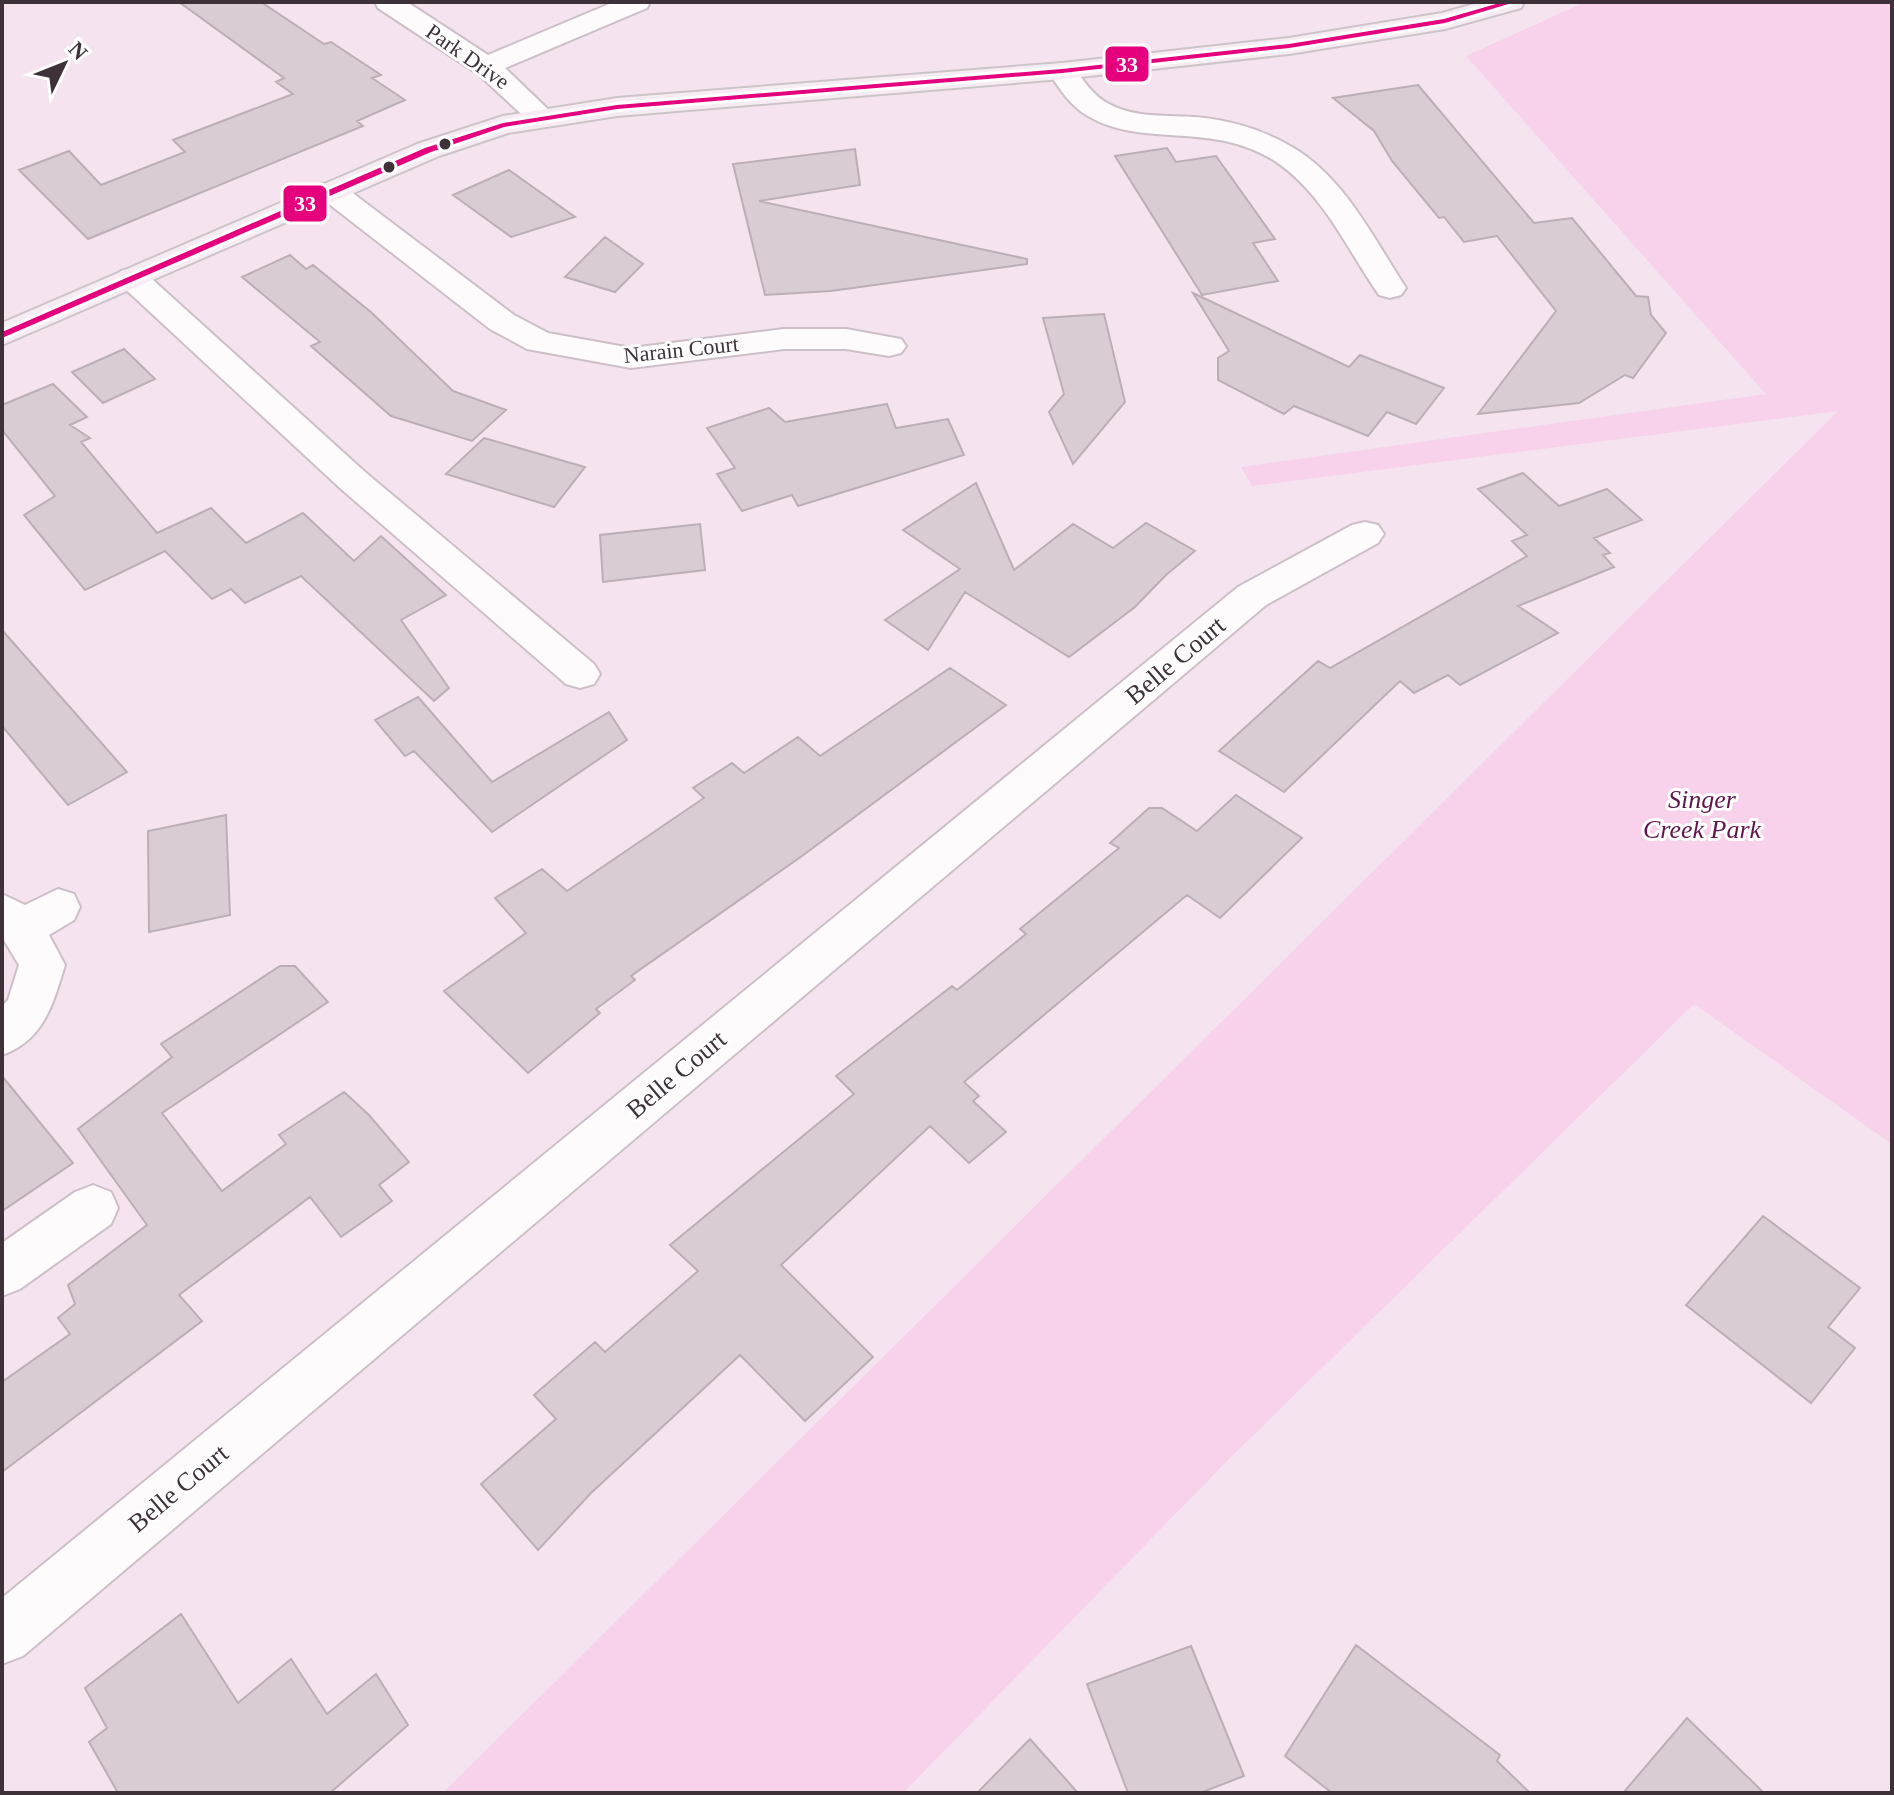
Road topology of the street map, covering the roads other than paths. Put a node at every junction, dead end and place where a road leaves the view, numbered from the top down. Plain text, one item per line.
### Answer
1 (388, 2) edge
2 (637, 2) edge
3 (1511, 2) edge
4 (488, 65) junction
5 (1062, 71) junction
6 (541, 117) junction
7 (331, 191) junction
8 (132, 278) junction
9 (1390, 288) dead end
10 (2, 335) edge
11 (889, 346) dead end
12 (1365, 534) dead end
13 (580, 674) dead end
14 (28, 916) edge
15 (2, 1035) edge
16 (93, 1208) dead end
17 (2, 1272) edge
18 (2, 1635) edge

1 - 4 street, Park Drive
2 - 4 street
3 - 5 main road
4 - 6 street, Park Drive
5 - 6 main road
5 - 9 street
6 - 7 main road
7 - 8 main road
7 - 11 street, Narain Court
8 - 10 main road
8 - 13 street
12 - 18 street, Belle Court
14 - 15 street
16 - 17 street

